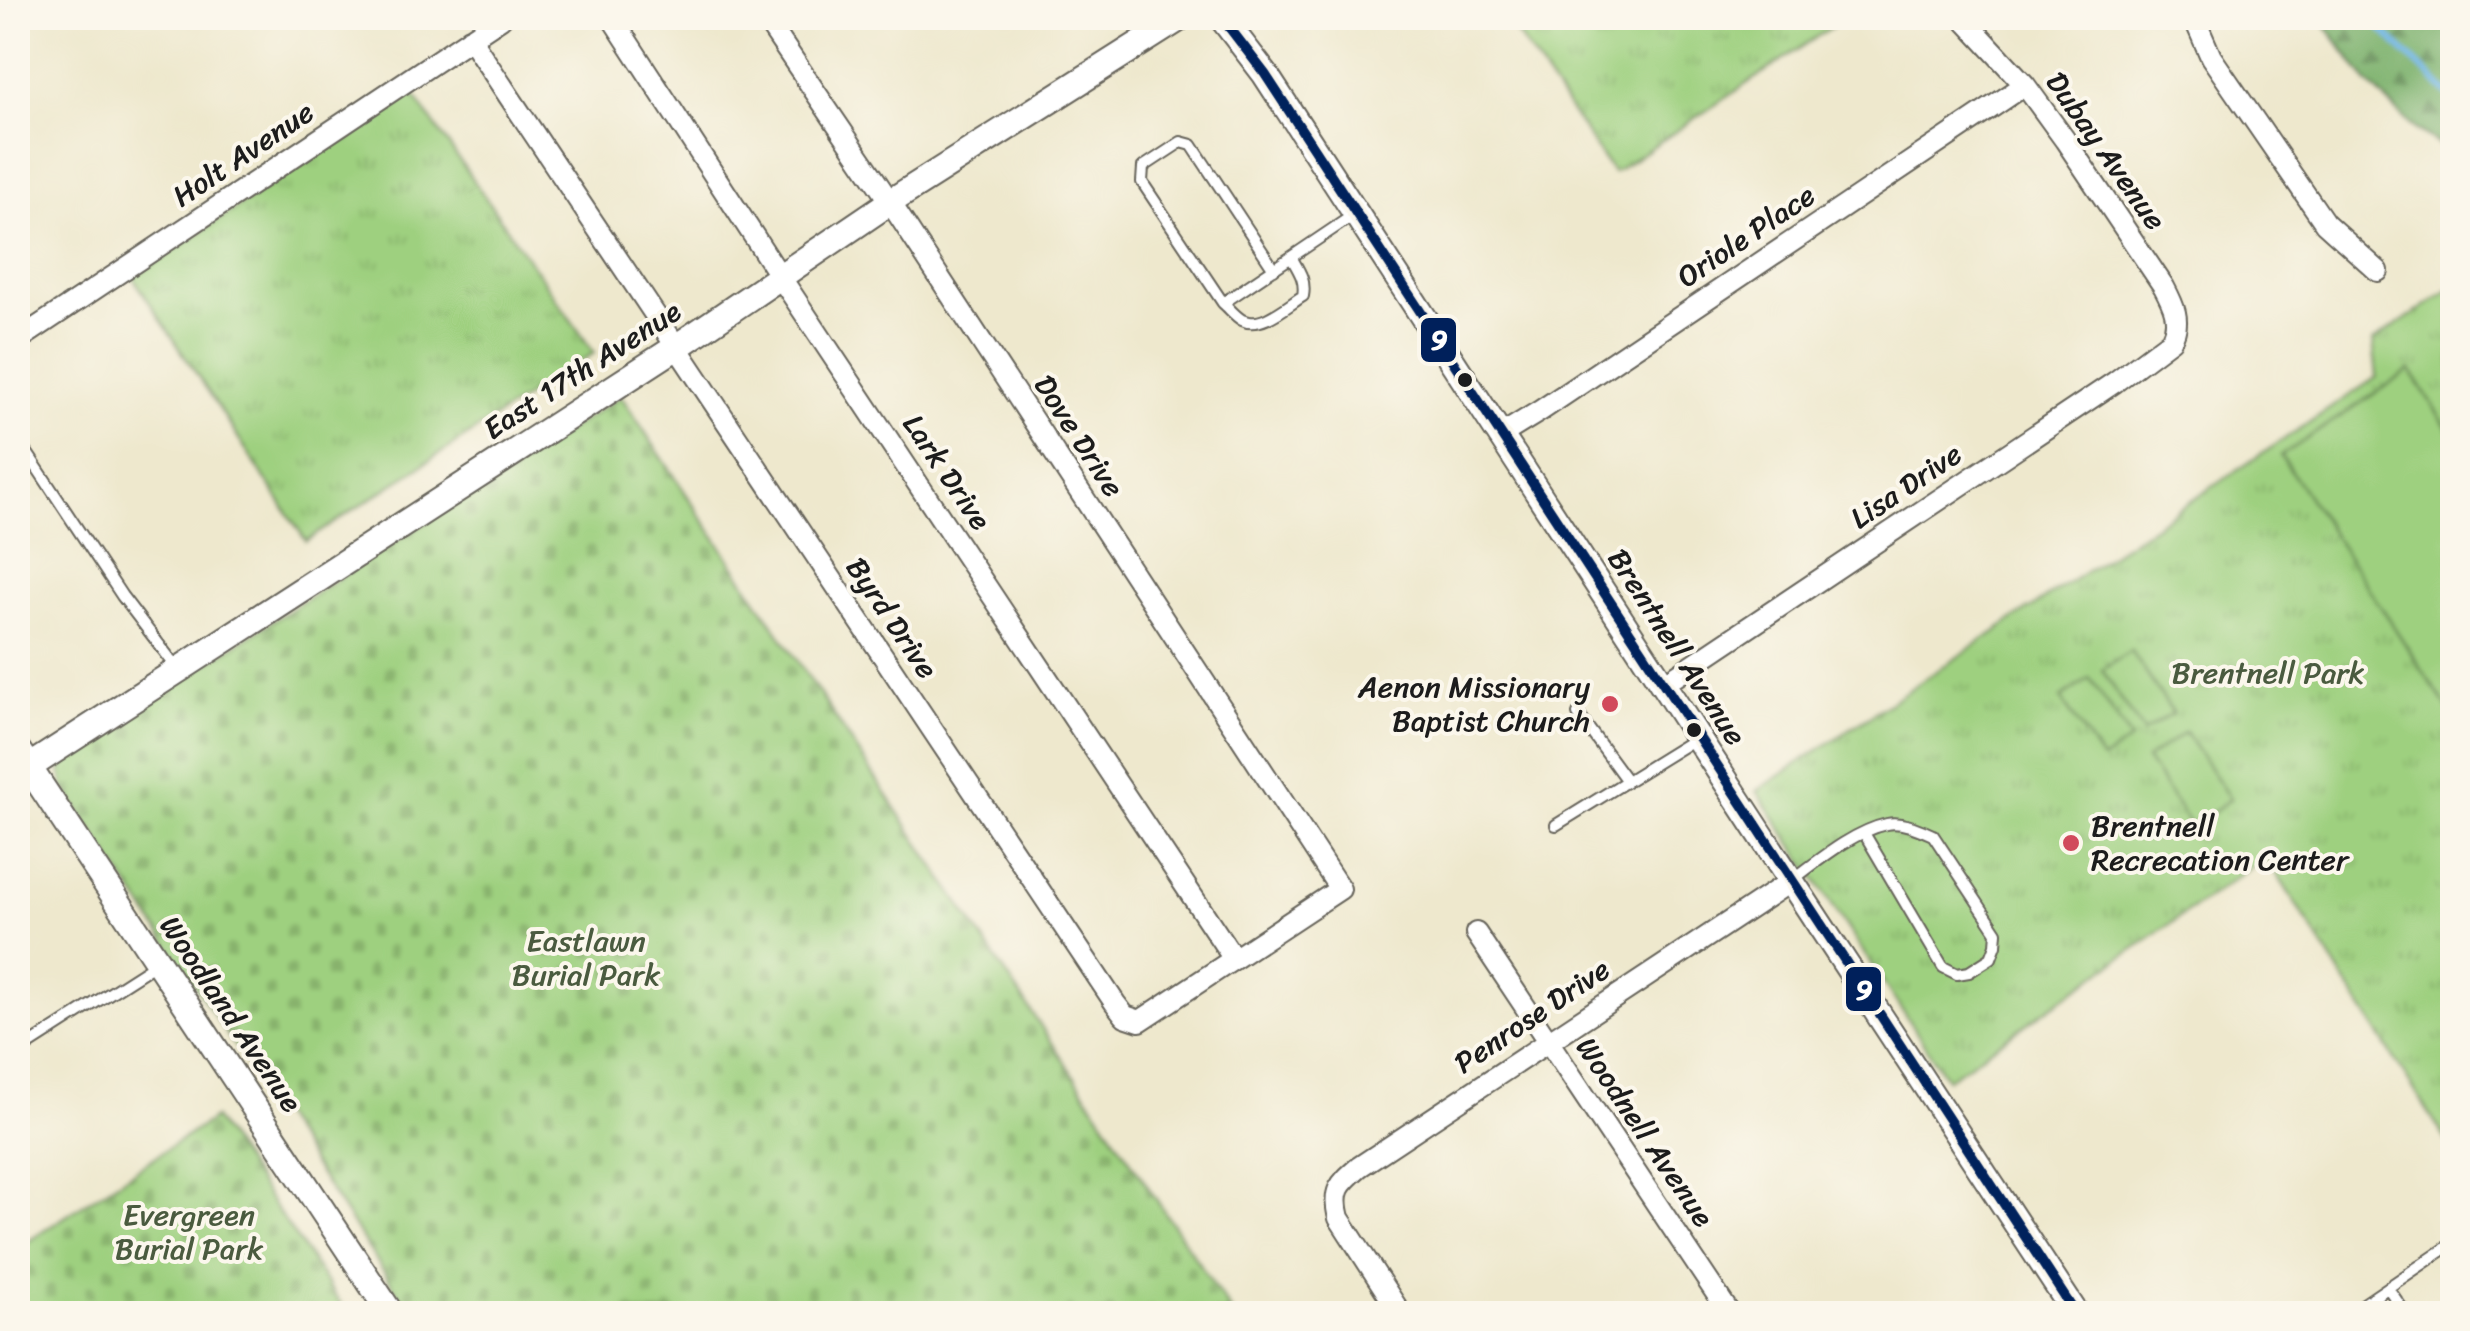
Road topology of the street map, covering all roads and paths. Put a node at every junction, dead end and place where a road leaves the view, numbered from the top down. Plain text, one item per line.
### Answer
1 (502, 18) edge
2 (612, 18) edge
3 (765, 18) edge
4 (1180, 18) edge
5 (1222, 18) edge
6 (1963, 18) edge
7 (2194, 18) edge
8 (470, 38) junction
9 (2024, 86) junction
10 (890, 202) junction
11 (1356, 214) junction
12 (1291, 257) junction
13 (1274, 269) junction
14 (2378, 271) dead end
15 (781, 278) junction
16 (1223, 303) junction
17 (2176, 332) joint
18 (18, 340) edge
19 (675, 348) junction
20 (1501, 435) junction
21 (18, 439) edge
22 (178, 670) junction
23 (1664, 684) junction
24 (1578, 714) dead end
25 (1697, 737) junction
26 (21, 764) edge
27 (1627, 780) junction
28 (1556, 825) dead end
29 (1864, 833) junction
30 (1790, 881) junction
31 (1340, 890) joint
32 (1476, 934) dead end
33 (1234, 959) junction
34 (158, 963) junction
35 (1549, 1042) junction
36 (18, 1052) edge
37 (2448, 1247) edge
38 (2452, 1263) edge
39 (2388, 1288) junction
40 (390, 1314) edge
41 (1401, 1314) edge
42 (1730, 1314) edge
43 (2076, 1314) edge
44 (2350, 1314) edge
45 (2406, 1314) edge

1 - 8 street, Holt Avenue
2 - 15 street, Lark Drive
3 - 10 street, Dove Drive
4 - 10 street, East 17th Avenue
5 - 11 street, Brentnell Avenue
6 - 9 street, Dubay Avenue
7 - 14 street
8 - 18 street, Holt Avenue
8 - 19 street, Byrd Drive
9 - 17 street, Dubay Avenue
9 - 20 street, Oriole Place
10 - 15 street, East 17th Avenue
10 - 31 street, Dove Drive
11 - 12 lane
11 - 20 street, Brentnell Avenue
12 - 13 lane
12 - 16 lane
13 - 16 lane
13 - 16 lane
15 - 19 street, East 17th Avenue
15 - 33 street, Lark Drive
17 - 23 street, Lisa Drive
19 - 22 street, East 17th Avenue
19 - 33 street, Byrd Drive
20 - 23 street, Brentnell Avenue
21 - 22 lane
22 - 26 street, East 17th Avenue
23 - 25 street, Brentnell Avenue
24 - 27 lane
25 - 27 lane
25 - 30 street, Brentnell Avenue
26 - 34 street, Woodland Avenue
27 - 28 lane
29 - 29 lane
29 - 30 lane
30 - 35 street, Penrose Drive
30 - 43 street, Brentnell Avenue
31 - 33 street, Byrd Drive
32 - 35 street, Woodnell Avenue
34 - 36 lane
34 - 40 street, Woodland Avenue
35 - 41 street, Penrose Drive
35 - 42 street, Woodnell Avenue
37 - 38 lane
37 - 39 lane
39 - 44 lane
39 - 45 lane

